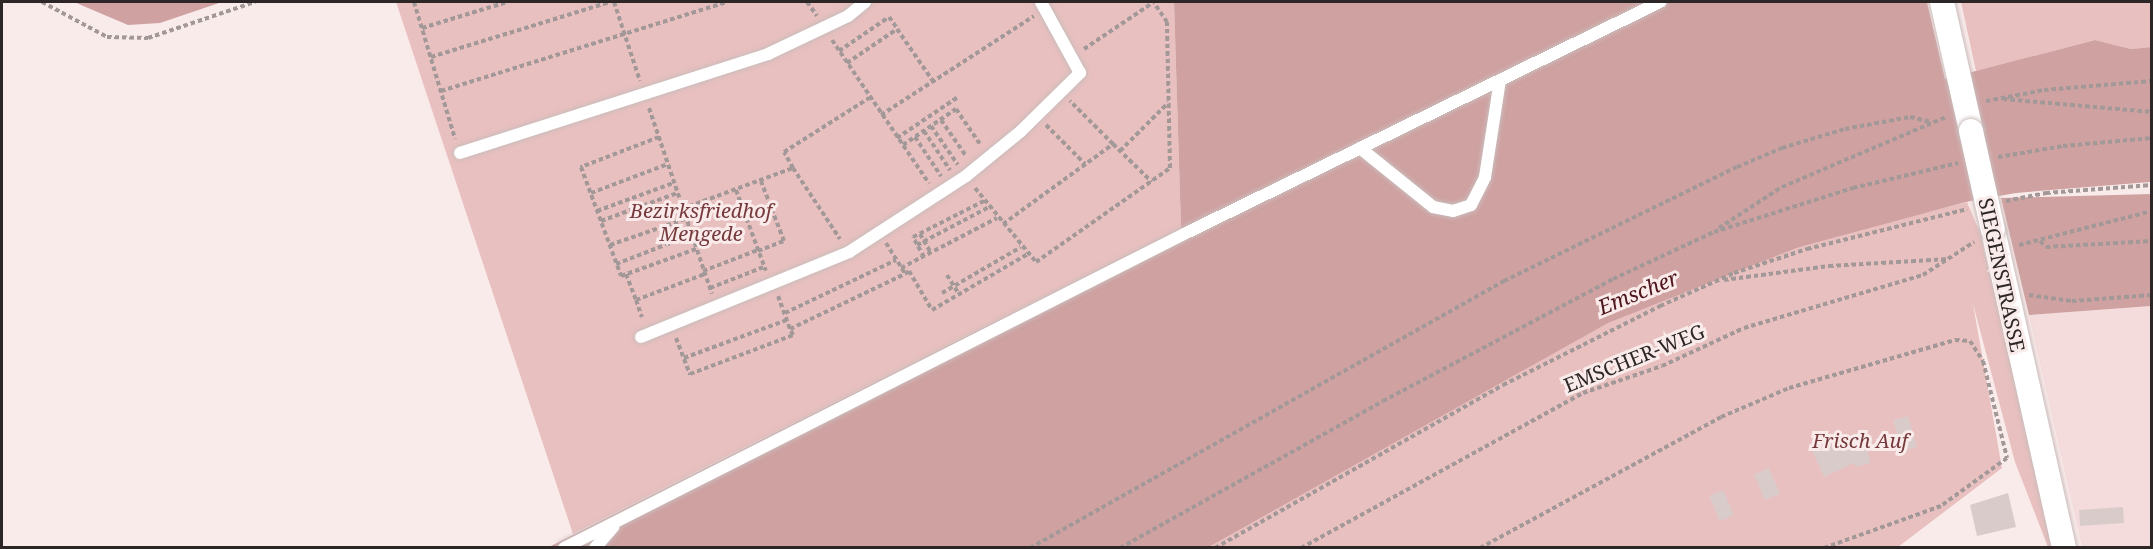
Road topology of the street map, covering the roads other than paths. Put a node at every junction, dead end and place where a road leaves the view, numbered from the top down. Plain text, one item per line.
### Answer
1 (865, 2) edge
2 (1660, 2) edge
3 (1942, 2) edge
4 (1043, 6) edge
5 (1500, 80) junction
6 (1360, 148) junction
7 (460, 153) road end
8 (641, 337) dead end
9 (618, 521) junction
10 (564, 548) edge
11 (595, 548) edge
12 (2064, 548) edge

1 - 7 lane
2 - 5 lane
3 - 12 street, SIEGENSTRASSE, bridge
4 - 8 lane
5 - 6 lane
5 - 6 lane
6 - 9 lane
9 - 10 lane
9 - 11 lane

